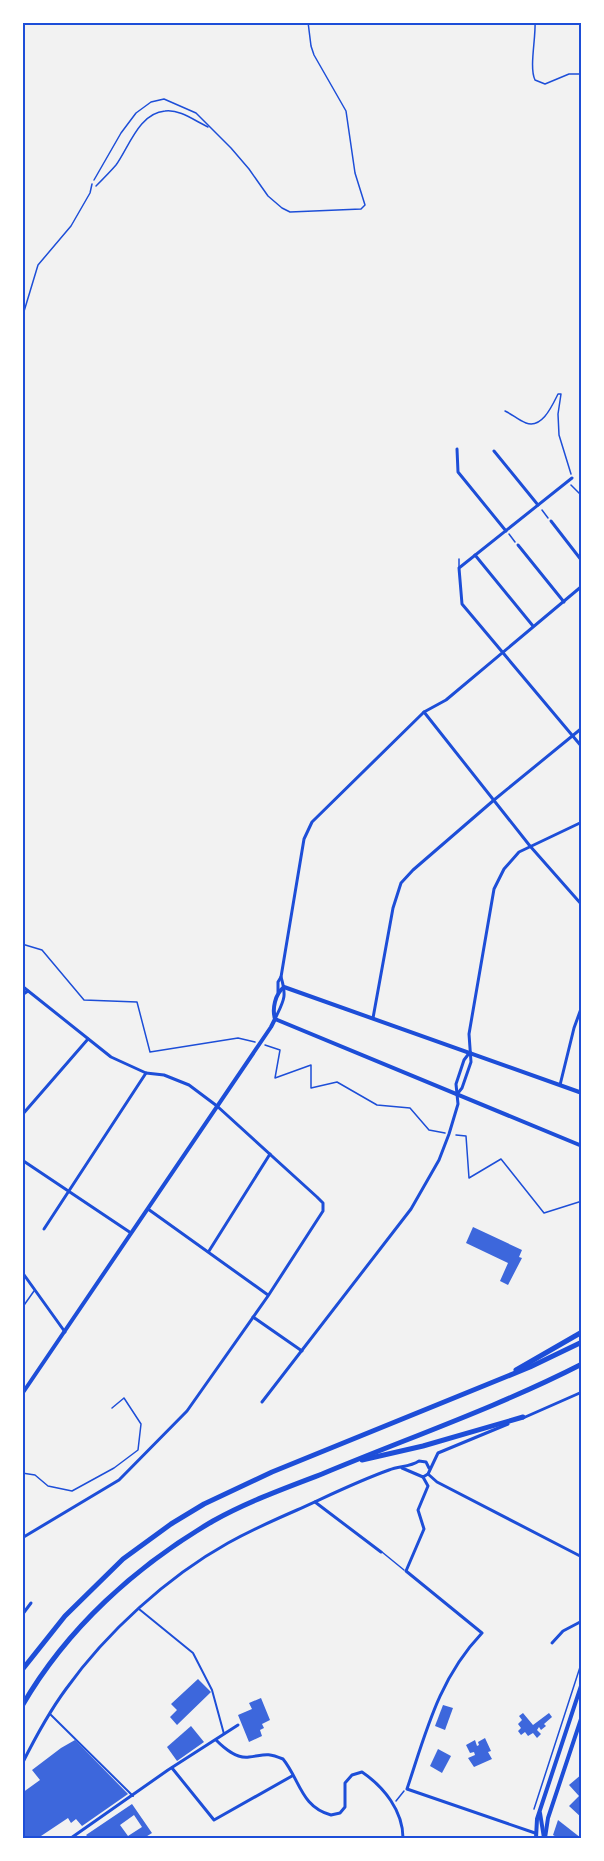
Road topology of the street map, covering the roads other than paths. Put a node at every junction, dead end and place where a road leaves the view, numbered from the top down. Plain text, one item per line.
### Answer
1 (92, 184) road end
2 (22, 318) edge
3 (458, 449) dead end
4 (494, 451) dead end
5 (571, 480) road end
6 (540, 507) junction
7 (551, 521) road end
8 (506, 531) junction
9 (518, 545) road end
10 (475, 555) junction
11 (459, 559) dead end
12 (582, 561) edge
13 (459, 568) junction
14 (582, 586) edge
15 (564, 602) junction
16 (533, 626) junction
17 (502, 652) junction
18 (424, 712) junction
19 (582, 728) edge
20 (573, 736) junction
21 (582, 747) edge
22 (494, 800) junction
23 (582, 822) edge
24 (530, 846) junction
25 (582, 904) edge
26 (281, 976) junction
27 (22, 986) edge
28 (284, 987) junction
29 (28, 991) junction
30 (278, 992) junction
31 (22, 995) edge
32 (582, 1006) edge
33 (373, 1018) junction
34 (275, 1019) junction
35 (88, 1039) junction
36 (471, 1052) junction
37 (146, 1073) junction
38 (560, 1084) junction
39 (458, 1093) junction
40 (582, 1093) edge
41 (217, 1106) junction
42 (22, 1115) edge
43 (582, 1146) edge
44 (270, 1154) junction
45 (22, 1160) edge
46 (69, 1191) junction
47 (148, 1209) junction
48 (44, 1229) dead end
49 (130, 1233) junction
50 (208, 1251) junction
51 (22, 1272) edge
52 (35, 1290) junction
53 (268, 1296) junction
54 (22, 1308) edge
55 (253, 1317) junction
56 (65, 1332) junction
57 (582, 1332) edge
58 (582, 1341) edge
59 (302, 1351) junction
60 (582, 1364) edge
61 (496, 1381) junction
62 (582, 1392) edge
63 (22, 1394) edge
64 (262, 1402) dead end
65 (523, 1417) junction
66 (345, 1464) junction
67 (414, 1465) junction
68 (400, 1467) junction
69 (429, 1467) junction
70 (428, 1474) junction
71 (416, 1475) junction
72 (423, 1476) junction
73 (315, 1502) junction
74 (22, 1538) edge
75 (381, 1552) joint
76 (582, 1557) edge
77 (406, 1571) junction
78 (31, 1603) dead end
79 (139, 1610) junction
80 (22, 1615) edge
81 (582, 1620) edge
82 (552, 1644) dead end
83 (22, 1670) edge
84 (582, 1683) edge
85 (22, 1706) edge
86 (50, 1714) junction
87 (582, 1716) edge
88 (238, 1725) dead end
89 (224, 1734) junction
90 (216, 1740) junction
91 (22, 1764) edge
92 (172, 1768) junction
93 (292, 1776) junction
94 (133, 1796) junction
95 (540, 1813) junction
96 (535, 1836) edge
97 (71, 1839) edge
98 (403, 1839) edge
99 (545, 1839) edge

1 - 2 lane
3 - 8 street
4 - 6 street
5 - 6 street
6 - 8 street
7 - 12 street
8 - 10 street
9 - 15 street
10 - 13 street
10 - 16 street
11 - 13 lane
13 - 17 street
14 - 15 street
15 - 16 street
16 - 17 street
17 - 18 street
17 - 20 street
18 - 22 street
18 - 26 street
19 - 20 street
20 - 21 street
20 - 22 street
22 - 24 street
22 - 33 street
23 - 24 street
24 - 25 street
24 - 36 street
26 - 28 street
26 - 30 street
27 - 29 street
28 - 30 street
28 - 33 street
28 - 34 street
29 - 31 street
29 - 35 street
30 - 34 street
32 - 38 street
33 - 36 street
34 - 39 street
34 - 41 street
35 - 37 street
35 - 42 street
36 - 38 street
36 - 39 street
36 - 39 street
37 - 41 street
37 - 46 street
38 - 40 street
39 - 43 street
39 - 59 street
41 - 44 street
41 - 47 street
44 - 50 street
44 - 53 street
45 - 46 street
46 - 48 street
46 - 49 street
47 - 49 street
47 - 50 street
49 - 56 street
50 - 53 street
51 - 52 street
52 - 54 lane
52 - 56 street
53 - 55 street
55 - 59 street
55 - 74 street
56 - 63 street
57 - 61 highway
58 - 61 highway
59 - 64 street
60 - 66 highway
61 - 83 highway
62 - 65 street
65 - 66 highway
65 - 69 street
66 - 85 highway
67 - 68 street
67 - 69 street
67 - 71 street
68 - 71 street
68 - 73 street
69 - 70 street
70 - 72 street
70 - 76 street
71 - 72 street
72 - 77 street
73 - 75 street
73 - 79 street
75 - 77 lane
77 - 96 street
78 - 80 street
79 - 86 street
79 - 89 street
81 - 82 street
84 - 95 street
86 - 91 street
86 - 94 street
87 - 99 street
88 - 89 street
89 - 90 street
90 - 92 street
90 - 93 street
92 - 93 street
92 - 94 street
93 - 98 street
94 - 97 street
95 - 96 street
95 - 99 street

